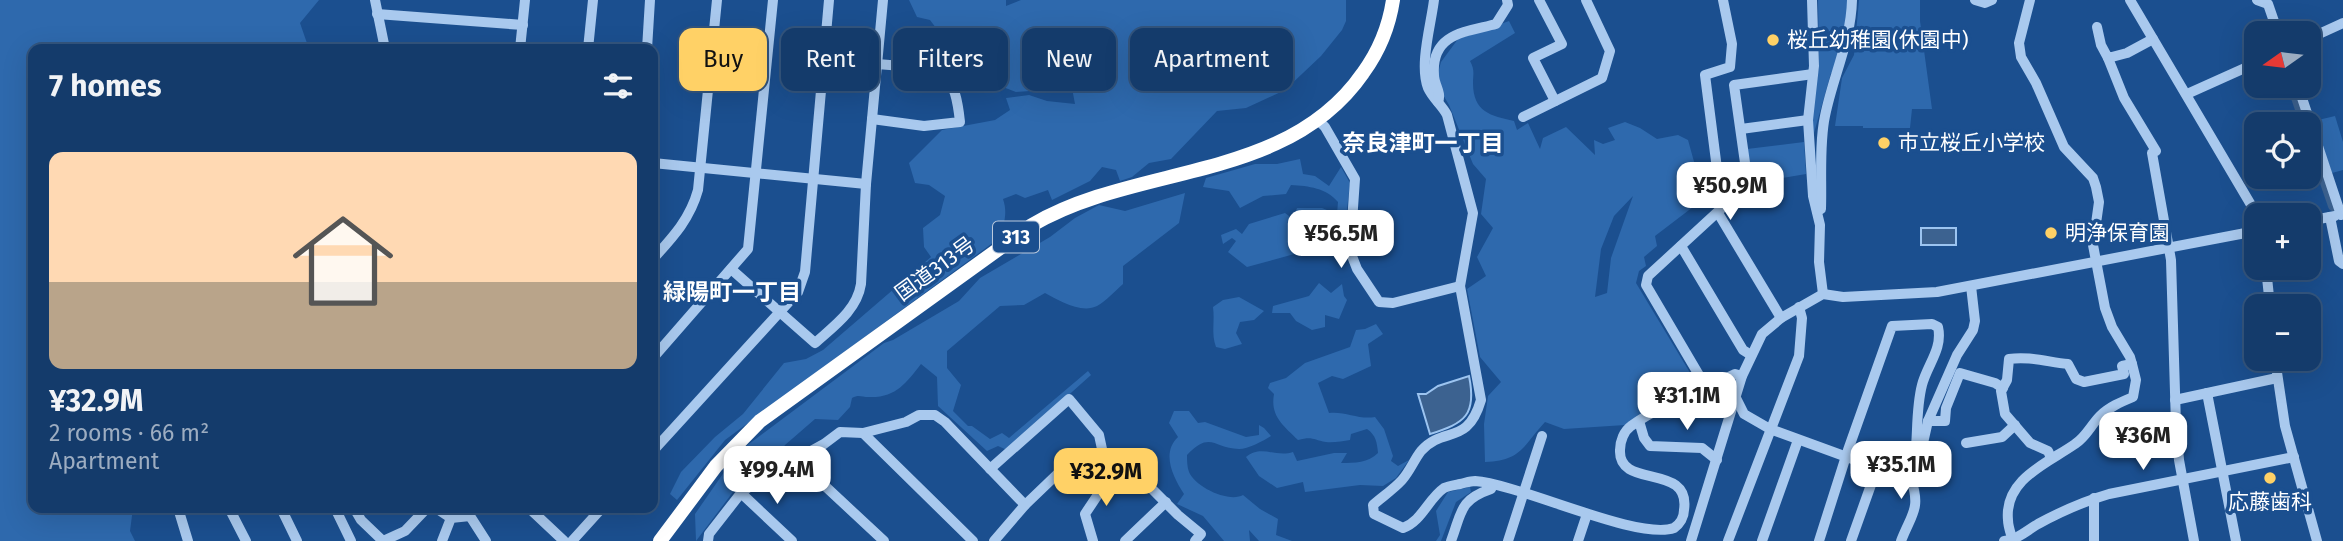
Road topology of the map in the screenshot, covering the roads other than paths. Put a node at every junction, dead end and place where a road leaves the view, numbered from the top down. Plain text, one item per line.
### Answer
1 (375, 0) edge
2 (525, 0) edge
3 (593, 0) edge
4 (650, 0) edge
5 (717, 0) edge
6 (772, 0) edge
7 (829, 0) edge
8 (870, 0) edge
9 (1393, 0) edge
10 (1434, 0) edge
11 (1507, 0) edge
12 (1539, 0) edge
13 (1586, 0) edge
14 (1723, 0) edge
15 (1812, 0) edge
16 (1852, 0) edge
17 (1975, 0) edge
18 (1992, 0) edge
19 (2030, 0) edge
20 (2130, 0) edge
21 (2257, 0) edge
22 (883, 1) edge
23 (377, 14) junction
24 (2274, 21) edge
25 (2343, 23) edge
26 (523, 25) junction
27 (2097, 27) dead end
28 (2321, 33) edge
29 (2153, 38) junction
30 (879, 43) edge
31 (384, 44) edge
32 (521, 44) edge
33 (589, 44) edge
34 (647, 44) edge
35 (2108, 58) junction
36 (879, 64) edge
37 (1730, 67) junction
38 (2244, 68) edge
39 (1813, 74) junction
40 (1734, 85) junction
41 (875, 91) edge
42 (2187, 94) junction
43 (2302, 98) edge
44 (1555, 101) junction
45 (1438, 102) junction
46 (1523, 117) dead end
47 (872, 119) junction
48 (1318, 120) junction
49 (1808, 120) junction
50 (1741, 129) junction
51 (658, 163) edge
52 (701, 166) junction
53 (756, 173) junction
54 (814, 179) junction
55 (866, 184) junction
56 (2250, 203) edge
57 (1721, 210) junction
58 (1816, 211) junction
59 (2338, 215) edge
60 (2244, 233) edge
61 (1681, 246) junction
62 (2169, 247) junction
63 (658, 254) edge
64 (2096, 261) junction
65 (2343, 264) edge
66 (731, 270) junction
67 (1460, 286) junction
68 (1971, 286) junction
69 (1823, 294) junction
70 (1799, 307) junction
71 (779, 312) junction
72 (1781, 318) junction
73 (658, 352) edge
74 (1751, 355) junction
75 (2132, 365) junction
76 (2276, 371) edge
77 (1742, 376) junction
78 (2277, 378) junction
79 (1706, 387) junction
80 (2003, 387) junction
81 (2207, 393) junction
82 (1736, 398) junction
83 (2175, 400) junction
84 (1639, 421) junction
85 (1928, 421) junction
86 (2015, 425) junction
87 (1770, 429) junction
88 (863, 433) junction
89 (1542, 436) dead end
90 (658, 438) edge
91 (1798, 440) junction
92 (1966, 443) dead end
93 (1916, 454) junction
94 (1848, 456) junction
95 (2294, 457) junction
96 (2051, 458) junction
97 (796, 459) junction
98 (1717, 460) junction
99 (1877, 468) junction
100 (990, 469) junction
101 (2222, 471) junction
102 (1911, 479) junction
103 (2182, 480) junction
104 (1100, 482) junction
105 (1117, 482) junction
106 (1493, 485) junction
107 (741, 493) junction
108 (1523, 494) junction
109 (2094, 498) junction
110 (1166, 502) junction
111 (1025, 505) junction
112 (180, 513) edge
113 (232, 513) edge
114 (284, 513) edge
115 (337, 513) edge
116 (357, 513) edge
117 (422, 513) edge
118 (443, 513) edge
119 (466, 513) edge
120 (470, 513) edge
121 (534, 513) edge
122 (597, 513) edge
123 (1586, 517) junction
124 (450, 518) junction
125 (349, 537) edge
126 (1000, 539) edge
127 (188, 541) edge
128 (246, 541) edge
129 (298, 541) edge
130 (361, 541) edge
131 (442, 541) edge
132 (486, 541) edge
133 (564, 541) edge
134 (572, 541) edge
135 (660, 541) edge
136 (708, 541) edge
137 (793, 541) edge
138 (884, 541) edge
139 (973, 541) edge
140 (1093, 541) edge
141 (1125, 541) edge
142 (1195, 541) edge
143 (1451, 541) edge
144 (1508, 541) edge
145 (1578, 541) edge
146 (1691, 541) edge
147 (1728, 541) edge
148 (1762, 541) edge
149 (1819, 541) edge
150 (1851, 541) edge
151 (1901, 541) edge
152 (2010, 541) edge
153 (2094, 541) edge
154 (2194, 541) edge
155 (2236, 541) edge
156 (2317, 541) edge

1 - 23 street
2 - 26 street
3 - 33 street
4 - 34 street
5 - 52 street
6 - 53 street
7 - 54 street
8 - 22 street
9 - 48 highway, 国道313号 / 313
10 - 45 street
11 - 45 street
12 - 44 street
13 - 44 street
14 - 37 street
15 - 39 street
16 - 58 street
17 - 18 street
19 - 64 street
20 - 29 street
21 - 24 street
22 - 30 street
23 - 26 street
23 - 31 street
25 - 28 street
26 - 32 street
27 - 35 street
29 - 35 street
29 - 42 street
35 - 62 street
36 - 47 street
37 - 40 street
37 - 57 street
38 - 42 street
39 - 40 street
39 - 49 street
40 - 50 street
41 - 47 street
42 - 56 street
43 - 59 street
44 - 46 street
45 - 67 street
47 - 55 street
48 - 67 street
48 - 135 highway, 国道313号 / 313
49 - 50 street
49 - 58 street
50 - 57 street
51 - 52 street
52 - 53 street
52 - 63 street
53 - 54 street
53 - 66 street
54 - 55 street
54 - 71 street
55 - 71 street
57 - 61 street
57 - 72 street
58 - 69 street
59 - 65 street
60 - 62 street
61 - 74 street
61 - 79 street
62 - 64 street
62 - 83 street
64 - 68 street
64 - 75 street
66 - 71 street
66 - 73 street
67 - 106 street
68 - 69 street
68 - 85 street
69 - 70 street
70 - 72 street
70 - 87 street
71 - 90 street
72 - 74 street
74 - 77 street
75 - 80 street
75 - 96 street
76 - 78 street
77 - 79 street
77 - 82 street
78 - 81 street
78 - 95 street
79 - 84 street
80 - 85 street
80 - 86 street
81 - 83 street
81 - 101 street
82 - 87 street
82 - 98 street
83 - 103 street
84 - 98 street
84 - 123 street
85 - 93 street
86 - 92 street
86 - 96 street
87 - 91 street
87 - 147 street
88 - 97 street
88 - 100 street
88 - 139 street
89 - 108 street
91 - 94 street
91 - 148 street
93 - 94 street
93 - 102 street
94 - 99 street
94 - 149 street
95 - 101 street
95 - 156 street
96 - 152 street
97 - 107 street
97 - 138 street
98 - 146 street
99 - 102 street
99 - 150 street
100 - 105 street
100 - 111 street
101 - 103 street
101 - 155 street
102 - 151 street
103 - 109 street
103 - 154 street
104 - 105 street
104 - 111 street
104 - 140 street
105 - 110 street
106 - 108 street
106 - 143 street
107 - 136 street
107 - 137 street
108 - 123 street
108 - 144 street
109 - 152 street
109 - 153 street
110 - 141 street
110 - 142 street
111 - 126 street
112 - 127 street
113 - 128 street
114 - 129 street
115 - 125 street
116 - 117 street
118 - 124 street
119 - 124 street
120 - 132 street
121 - 133 street
122 - 134 street
123 - 145 street
124 - 131 street
125 - 130 street

